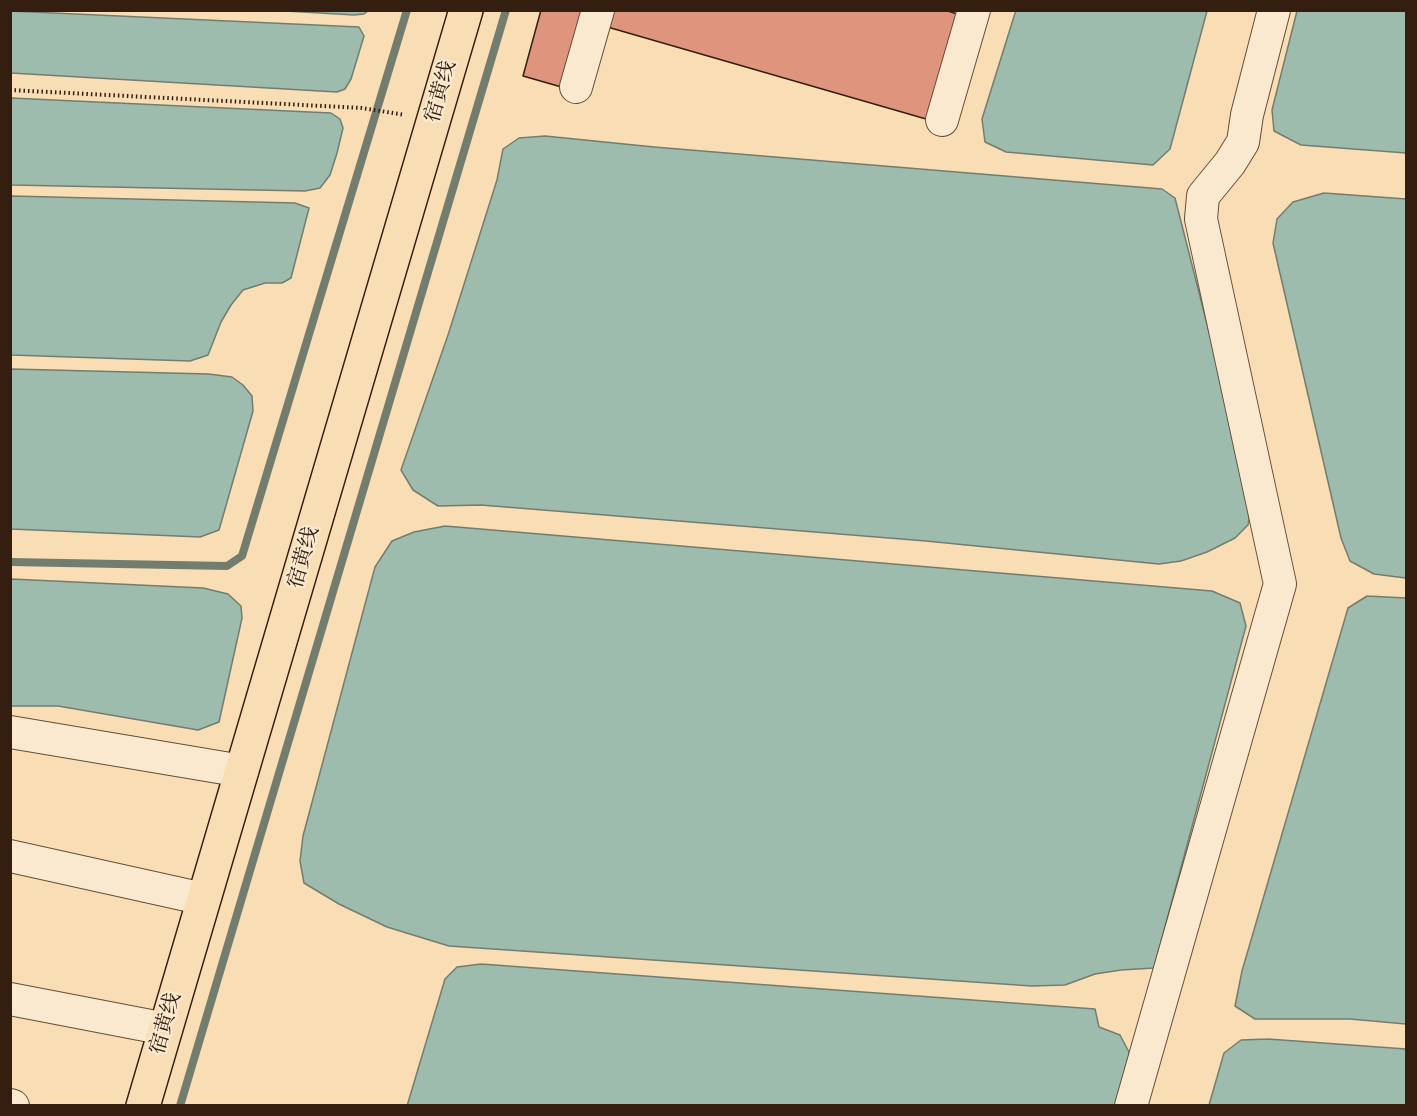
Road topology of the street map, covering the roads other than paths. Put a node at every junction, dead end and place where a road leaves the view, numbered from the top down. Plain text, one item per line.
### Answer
1 (466, 10) edge
2 (598, 10) edge
3 (974, 10) edge
4 (1274, 10) edge
5 (576, 87) dead end
6 (942, 120) dead end
7 (10, 732) edge
8 (242, 771) junction
9 (10, 856) edge
10 (204, 899) junction
11 (10, 999) edge
12 (166, 1029) junction
13 (143, 1106) edge
14 (1131, 1106) edge

1 - 8 main road, 宿黄线
2 - 5 lane
3 - 6 lane
4 - 14 lane
7 - 8 lane
8 - 10 main road, 宿黄线
9 - 10 lane
10 - 12 main road, 宿黄线
11 - 12 lane
12 - 13 main road, 宿黄线

